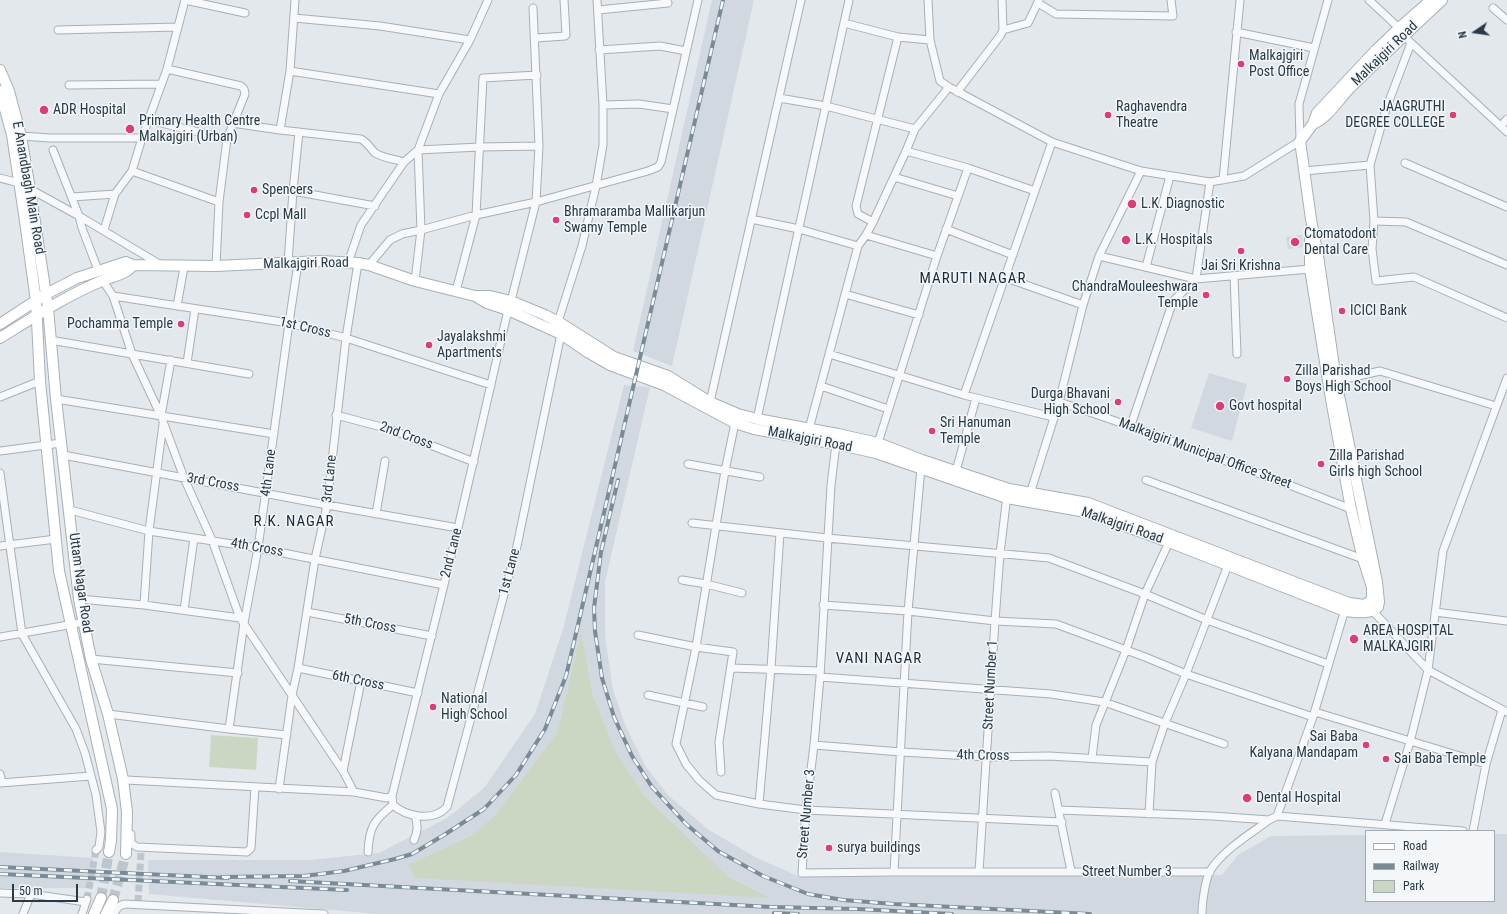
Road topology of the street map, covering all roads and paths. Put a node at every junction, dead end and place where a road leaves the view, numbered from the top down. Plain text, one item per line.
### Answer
1 (185, 0) edge
2 (295, 0) edge
3 (488, 0) edge
4 (564, 0) edge
5 (598, 0) edge
6 (698, 0) edge
7 (801, 0) edge
8 (849, 0) edge
9 (928, 0) edge
10 (1002, 0) edge
11 (1171, 0) edge
12 (1240, 0) edge
13 (1328, 0) edge
14 (1369, 0) edge
15 (1431, 0) edge
16 (1442, 0) edge
17 (1039, 1) edge
18 (668, 3) dead end
19 (534, 8) dead end
20 (1493, 8) dead end
21 (598, 10) junction
22 (245, 13) dead end
23 (294, 18) junction
24 (1507, 20) edge
25 (844, 23) junction
26 (178, 27) junction
27 (58, 30) dead end
28 (1004, 30) junction
29 (1236, 32) junction
30 (1405, 36) junction
31 (898, 37) junction
32 (536, 38) junction
33 (470, 40) junction
34 (930, 40) junction
35 (1314, 48) junction
36 (599, 50) junction
37 (686, 51) junction
38 (167, 69) junction
39 (0, 70) edge
40 (290, 72) junction
41 (537, 75) junction
42 (161, 84) junction
43 (69, 85) dead end
44 (949, 87) junction
45 (0, 91) edge
46 (957, 92) junction
47 (439, 94) junction
48 (779, 98) junction
49 (603, 104) junction
50 (826, 106) junction
51 (673, 109) junction
52 (878, 119) junction
53 (149, 120) junction
54 (1507, 120) edge
55 (232, 123) junction
56 (1501, 126) junction
57 (914, 129) junction
58 (280, 130) junction
59 (299, 132) junction
60 (1507, 132) edge
61 (21, 136) junction
62 (142, 138) junction
63 (226, 139) junction
64 (1300, 141) junction
65 (1052, 142) junction
66 (539, 146) junction
67 (480, 147) junction
68 (53, 150) dead end
69 (418, 150) junction
70 (906, 150) junction
71 (404, 162) junction
72 (1405, 163) dead end
73 (1370, 166) junction
74 (968, 168) junction
75 (132, 171) junction
76 (1141, 171) junction
77 (1304, 171) junction
78 (1170, 176) junction
79 (894, 177) junction
80 (0, 178) edge
81 (1223, 180) junction
82 (1210, 182) junction
83 (20, 183) junction
84 (596, 186) junction
85 (30, 189) junction
86 (293, 191) junction
87 (1035, 191) junction
88 (115, 194) junction
89 (958, 196) junction
90 (72, 197) junction
91 (219, 202) junction
92 (536, 202) junction
93 (375, 206) junction
94 (1507, 207) edge
95 (476, 215) junction
96 (80, 216) junction
97 (751, 219) junction
98 (1311, 219) junction
99 (1374, 221) junction
100 (873, 222) junction
101 (799, 229) junction
102 (946, 229) junction
103 (104, 230) junction
104 (421, 230) junction
105 (866, 235) junction
106 (858, 246) junction
107 (1013, 254) junction
108 (936, 256) junction
109 (1099, 256) junction
110 (293, 263) junction
111 (353, 263) junction
112 (133, 265) junction
113 (161, 265) junction
114 (369, 265) junction
115 (1507, 265) edge
116 (216, 266) junction
117 (184, 267) junction
118 (1146, 267) junction
119 (98, 270) junction
120 (1310, 270) junction
121 (1234, 276) junction
122 (1006, 278) junction
123 (1196, 279) junction
124 (103, 280) junction
125 (415, 281) junction
126 (456, 291) junction
127 (46, 294) junction
128 (845, 294) junction
129 (113, 296) junction
130 (36, 301) junction
131 (1083, 305) junction
132 (177, 306) junction
133 (509, 306) junction
134 (48, 308) junction
135 (195, 309) junction
136 (37, 315) junction
137 (919, 315) junction
138 (1507, 318) edge
139 (558, 322) junction
140 (289, 323) junction
141 (0, 324) edge
142 (561, 334) junction
143 (0, 338) edge
144 (346, 338) junction
145 (50, 340) junction
146 (132, 354) junction
147 (829, 354) junction
148 (1237, 354) dead end
149 (171, 360) junction
150 (187, 363) junction
151 (249, 374) dead end
152 (899, 375) junction
153 (1507, 378) edge
154 (40, 381) junction
155 (1336, 381) junction
156 (491, 385) junction
157 (821, 386) junction
158 (964, 396) junction
159 (0, 398) edge
160 (976, 398) junction
161 (56, 399) junction
162 (710, 402) junction
163 (1058, 402) junction
164 (1496, 406) junction
165 (888, 409) junction
166 (336, 415) junction
167 (1053, 417) junction
168 (757, 419) junction
169 (162, 420) junction
170 (735, 423) junction
171 (1131, 425) junction
172 (809, 430) junction
173 (274, 434) junction
174 (61, 443) junction
175 (836, 444) junction
176 (878, 444) junction
177 (46, 445) junction
178 (0, 451) edge
179 (63, 455) junction
180 (385, 461) dead end
181 (474, 462) junction
182 (688, 464) dead end
183 (921, 468) junction
184 (725, 471) junction
185 (956, 471) junction
186 (157, 472) junction
187 (0, 474) edge
188 (760, 477) dead end
189 (184, 478) junction
190 (1146, 480) dead end
191 (266, 492) junction
192 (1008, 494) junction
193 (1029, 498) junction
194 (327, 505) junction
195 (1351, 509) junction
196 (70, 510) junction
197 (376, 514) junction
198 (692, 523) dead end
199 (716, 526) junction
200 (458, 528) junction
201 (149, 531) junction
202 (780, 533) junction
203 (194, 538) junction
204 (827, 538) junction
205 (56, 539) junction
206 (212, 540) junction
207 (1169, 542) junction
208 (10, 545) junction
209 (0, 546) edge
210 (914, 546) junction
211 (258, 548) junction
212 (1197, 548) junction
213 (1000, 554) junction
214 (315, 559) junction
215 (1363, 559) junction
216 (1228, 565) junction
217 (682, 580) dead end
218 (706, 584) junction
219 (444, 585) junction
220 (742, 593) dead end
221 (1145, 594) junction
222 (80, 599) junction
223 (144, 605) junction
224 (823, 605) junction
225 (1346, 606) junction
226 (1369, 608) junction
227 (184, 610) junction
228 (908, 611) junction
229 (307, 612) junction
230 (1435, 612) junction
231 (242, 620) junction
232 (1207, 620) junction
233 (995, 621) junction
234 (1507, 621) edge
235 (85, 622) junction
236 (71, 624) junction
237 (22, 634) junction
238 (638, 635) dead end
239 (432, 636) junction
240 (0, 637) edge
241 (696, 647) junction
242 (1126, 650) junction
243 (91, 659) junction
244 (1328, 664) junction
245 (298, 668) junction
246 (731, 668) junction
247 (771, 668) junction
248 (1428, 670) junction
249 (238, 673) junction
250 (819, 674) junction
251 (1186, 674) junction
252 (361, 681) junction
253 (904, 684) junction
254 (990, 690) junction
255 (418, 693) junction
256 (292, 694) junction
257 (648, 695) dead end
258 (1104, 702) junction
259 (684, 703) junction
260 (703, 707) dead end
261 (1504, 711) edge
262 (109, 714) junction
263 (1314, 715) junction
264 (1165, 723) junction
265 (229, 730) junction
266 (287, 735) junction
267 (1410, 742) junction
268 (1224, 744) dead end
269 (814, 745) junction
270 (901, 752) junction
271 (987, 757) junction
272 (1092, 758) junction
273 (1152, 762) junction
274 (1486, 764) junction
275 (343, 771) junction
276 (721, 772) dead end
277 (0, 774) edge
278 (91, 776) junction
279 (126, 780) junction
280 (1, 783) edge
281 (254, 787) junction
282 (279, 788) junction
283 (354, 792) junction
284 (1055, 794) dead end
285 (392, 796) junction
286 (759, 804) junction
287 (393, 805) junction
288 (806, 810) junction
289 (1059, 810) junction
290 (896, 814) junction
291 (1149, 814) junction
292 (415, 816) junction
293 (1277, 816) junction
294 (983, 819) junction
295 (1269, 820) junction
296 (1062, 822) junction
297 (1385, 824) junction
298 (1452, 830) edge
299 (1473, 830) edge
300 (414, 840) dead end
301 (96, 850) tunnel mouth
302 (109, 852) tunnel mouth
303 (368, 852) dead end
304 (126, 854) tunnel mouth
305 (894, 872) junction
306 (979, 872) junction
307 (1071, 872) junction
308 (1210, 872) junction
309 (0, 893) edge
310 (31, 894) junction
311 (100, 898) tunnel mouth
312 (113, 900) tunnel mouth
313 (23, 914) edge
314 (82, 914) edge
315 (94, 914) edge
316 (106, 914) edge
317 (114, 914) edge
318 (324, 914) edge
319 (1202, 914) edge

1 - 22 street
1 - 26 street
2 - 23 street
3 - 33 street
4 - 32 street
5 - 21 street
6 - 37 street
7 - 48 street
8 - 25 street
9 - 34 street
10 - 28 street
11 - 17 street
12 - 29 street
13 - 35 street
14 - 30 street
15 - 30 main road, Malkajgiri Road
16 - 30 main road, Malkajgiri Road
17 - 28 street
18 - 21 street
19 - 32 street, 2nd Lane
20 - 24 street
21 - 36 street
23 - 33 street
23 - 40 street
25 - 31 street
25 - 50 street
26 - 27 street
26 - 38 street
28 - 46 street
29 - 35 street
29 - 81 street
30 - 56 street
30 - 64 main road, Malkajgiri Road
30 - 73 street
31 - 34 street
31 - 52 street
32 - 41 street, 2nd Lane
33 - 47 street
34 - 44 street
35 - 64 street
36 - 37 street
36 - 49 street
37 - 51 street
38 - 42 street
38 - 55 street
39 - 61 main road, E Anandbagh Main Road
40 - 47 street
40 - 58 street
41 - 66 street, 2nd Lane
41 - 67 street
42 - 43 street
42 - 53 street
44 - 46 street
44 - 57 street
45 - 83 main road, E Anandbagh Main Road
46 - 65 street
47 - 69 street
48 - 50 street
48 - 97 street
49 - 51 street
49 - 84 street
50 - 52 street
50 - 101 street
51 - 84 street
52 - 57 street
52 - 100 street
53 - 62 street
53 - 63 street
54 - 56 street
55 - 58 street
55 - 63 street
56 - 60 street
57 - 70 street
58 - 59 street
59 - 71 street
59 - 86 street, 4th Lane
61 - 62 street
61 - 85 main road, E Anandbagh Main Road
62 - 75 street
63 - 91 street
64 - 77 main road
64 - 81 street
65 - 76 street
65 - 87 street
66 - 67 street
66 - 92 street, 2nd Lane
67 - 69 street
67 - 95 street
68 - 90 street
69 - 71 street, 3rd Lane
69 - 104 street
70 - 74 street
70 - 79 street
71 - 93 street, 3rd Lane
72 - 94 street
73 - 77 street
73 - 99 street
74 - 87 street
74 - 89 street
75 - 88 street
75 - 91 street
76 - 78 street
76 - 109 street
77 - 98 main road
78 - 82 street
78 - 118 street
79 - 89 street
79 - 100 street
80 - 83 street
81 - 82 street
82 - 123 street
83 - 85 street
83 - 130 main road, E Anandbagh Main Road
84 - 92 street
84 - 139 street
85 - 96 street
85 - 127 main road, E Anandbagh Main Road
86 - 93 street
86 - 110 street, 4th Lane
87 - 107 street
88 - 90 street
88 - 103 street
89 - 102 street
90 - 96 street
91 - 116 street
92 - 95 street
92 - 133 street, 2nd Lane
93 - 111 street, 3rd Lane
95 - 104 street
95 - 126 street
96 - 103 street
96 - 119 street
97 - 101 street
97 - 162 street
98 - 120 main road
98 - 155 main road
99 - 115 street
99 - 138 street
100 - 105 street
101 - 106 street
101 - 168 street
102 - 107 street
102 - 108 street
103 - 113 street
104 - 114 street
104 - 125 street
105 - 106 street
105 - 108 street
106 - 128 street
107 - 122 street
108 - 137 street
109 - 118 street
109 - 131 street
110 - 111 main road, Malkajgiri Road
110 - 116 main road, Malkajgiri Road
110 - 140 street, 4th Lane
111 - 114 main road, Malkajgiri Road
111 - 144 street, 3rd Lane
112 - 113 main road, Malkajgiri Road
112 - 119 main road, Malkajgiri Road
112 - 124 main road
113 - 117 main road, Malkajgiri Road
114 - 125 main road, Malkajgiri Road
116 - 117 main road, Malkajgiri Road
117 - 132 street
118 - 123 street
119 - 127 main road, Malkajgiri Road
120 - 121 street
120 - 195 main road
121 - 123 street
121 - 148 street
122 - 131 street
122 - 158 street
123 - 171 street
124 - 129 street
124 - 134 main road
125 - 126 main road, Malkajgiri Road
126 - 133 main road, Malkajgiri Road
127 - 130 main road, Malkajgiri Road
127 - 134 main road, E Anandbagh Main Road
128 - 137 street
128 - 147 street
129 - 132 street, 1st Cross
129 - 146 street
130 - 136 main road, E Anandbagh Main Road
130 - 141 main road, Malkajgiri Road
131 - 163 street
132 - 135 street, 1st Cross
133 - 139 main road, Malkajgiri Road
133 - 142 main road, Malkajgiri Road
133 - 156 street, 2nd Lane
134 - 136 main road
134 - 145 main road, Uttam Nagar Road
135 - 140 street, 1st Cross
135 - 150 street
136 - 143 main road
136 - 154 main road, Uttam Nagar Road
137 - 152 street
139 - 162 main road, Malkajgiri Road
140 - 144 street, 1st Cross
140 - 173 street, 4th Lane
142 - 170 main road, Malkajgiri Road
142 - 292 street, 1st Lane
144 - 156 street, 1st Cross
144 - 166 street, 3rd Lane
145 - 146 street
145 - 161 main road, Uttam Nagar Road
146 - 149 street
146 - 169 street
147 - 152 street
147 - 157 street
149 - 150 street
149 - 169 street
150 - 151 street
152 - 158 street
152 - 165 street
153 - 164 street
154 - 159 street
154 - 177 main road, Uttam Nagar Road
155 - 164 street
155 - 226 main road
156 - 181 street, 2nd Lane
157 - 165 street
157 - 172 street
158 - 160 street
160 - 167 street
160 - 185 street
161 - 169 street
161 - 174 main road, Uttam Nagar Road
162 - 168 main road, Malkajgiri Road
163 - 167 street
163 - 171 street, Malkajgiri Municipal Office Street
164 - 230 street
165 - 176 street
166 - 181 street, 2nd Cross
166 - 194 street, 3rd Lane
167 - 193 street
168 - 172 main road, Malkajgiri Road
169 - 173 street
169 - 186 street
169 - 189 street
170 - 175 main road, Malkajgiri Road
170 - 184 street
171 - 195 street, Malkajgiri Municipal Office Street
172 - 176 main road, Malkajgiri Road
173 - 191 street, 4th Lane
174 - 177 street
174 - 179 main road, Uttam Nagar Road
175 - 183 main road, Malkajgiri Road
175 - 204 street, Street Number 3
176 - 185 main road, Malkajgiri Road
177 - 178 street
177 - 205 main road, Uttam Nagar Road
179 - 186 street, 3rd Cross
179 - 196 main road, Uttam Nagar Road
180 - 197 street
181 - 200 street, 2nd Lane
182 - 184 street
183 - 192 main road, Malkajgiri Road
183 - 210 street
184 - 188 street
184 - 199 street
185 - 192 main road, Malkajgiri Road
186 - 189 street, 3rd Cross
186 - 201 street
187 - 208 street
189 - 191 street, 3rd Cross
189 - 206 street
190 - 215 street
191 - 194 street, 3rd Cross
191 - 211 street, 4th Lane
192 - 193 main road, Malkajgiri Road
192 - 213 street, Street Number 1
193 - 207 main road, Malkajgiri Road
193 - 212 main road, Malkajgiri Road
194 - 197 street, 3rd Cross
194 - 214 street, 3rd Lane
195 - 215 main road
196 - 201 street, 4th Cross
196 - 222 main road, Uttam Nagar Road
197 - 200 street, 3rd Cross
198 - 199 street
199 - 202 street
199 - 218 street
200 - 219 street, 2nd Lane
201 - 203 street, 4th Cross
201 - 223 street
202 - 204 street
202 - 247 street
203 - 206 street, 4th Cross
203 - 227 street
204 - 210 street
204 - 224 street, Street Number 3
205 - 208 street
205 - 236 main road, Uttam Nagar Road
206 - 211 street, 4th Cross
206 - 231 street
207 - 212 main road, Malkajgiri Road
207 - 221 street
208 - 209 street
208 - 237 street
210 - 213 street
210 - 228 street
211 - 214 street, 4th Cross
211 - 231 street, 4th Lane
212 - 216 main road, Malkajgiri Road
212 - 225 main road, Malkajgiri Road
213 - 221 street
213 - 233 street, Street Number 1
214 - 219 street, 4th Cross
214 - 229 street, 3rd Lane
215 - 226 main road
216 - 225 main road, Malkajgiri Road
216 - 232 street
217 - 218 street
218 - 220 street
218 - 241 street
219 - 239 street, 2nd Lane
221 - 232 street
221 - 242 street
222 - 223 street
222 - 235 main road, Uttam Nagar Road
223 - 227 street
224 - 228 street
224 - 250 street, Street Number 3
225 - 226 main road, Malkajgiri Road
225 - 244 street
226 - 248 street
227 - 231 street
228 - 233 street
228 - 253 street
229 - 239 street, 5th Cross
229 - 245 street, 3rd Lane
230 - 234 street
230 - 248 street
231 - 249 street, 4th Lane
231 - 256 street
232 - 244 street
232 - 251 street
233 - 242 street
233 - 254 street, Street Number 1
235 - 236 street
235 - 243 main road, Uttam Nagar Road
236 - 237 street
236 - 302 main road, Uttam Nagar Road
237 - 240 street
237 - 278 street
238 - 241 street
239 - 255 street, 2nd Lane
241 - 246 street
241 - 259 street
242 - 251 street
242 - 258 street
243 - 249 street
243 - 262 main road, Uttam Nagar Road
244 - 263 street
245 - 252 street, 6th Cross
245 - 256 street, 3rd Lane
246 - 247 street
246 - 276 street
247 - 250 street
247 - 286 street
248 - 261 street
248 - 267 street
249 - 265 street, 4th Lane
250 - 253 street
250 - 269 street, Street Number 3
251 - 263 street
251 - 264 street
252 - 255 street, 6th Cross
252 - 275 street
253 - 254 street
253 - 270 street
254 - 258 street
254 - 271 street, Street Number 1
255 - 285 street, 2nd Lane
256 - 266 street, 3rd Lane
256 - 275 street
257 - 259 street
258 - 264 street
258 - 272 street
259 - 260 street
259 - 286 street
261 - 274 street
262 - 265 street
262 - 279 street
262 - 304 main road, Uttam Nagar Road
263 - 267 street
263 - 293 street
264 - 268 street
264 - 273 street
265 - 266 street
266 - 282 street, 3rd Lane
267 - 274 street
267 - 297 street
269 - 270 street, 4th Cross
269 - 288 street, Street Number 3
270 - 271 street, 4th Cross
270 - 290 street
271 - 272 street, 4th Cross
271 - 294 street, Street Number 1
272 - 273 street, 4th Cross
273 - 291 street
274 - 299 street
275 - 283 street
277 - 280 street
278 - 280 street
278 - 301 street
279 - 281 street
279 - 281 street
281 - 282 street
282 - 283 street
283 - 285 street
284 - 289 street
285 - 287 street
286 - 288 street
287 - 292 street
287 - 303 street
288 - 290 street
288 - 305 street, Street Number 3
289 - 291 street
289 - 296 street
290 - 294 street
290 - 305 street
291 - 295 street
292 - 300 street
293 - 295 street
293 - 297 street
294 - 296 street
294 - 306 street, Street Number 1
295 - 308 street
296 - 307 street
297 - 298 street
305 - 306 street, Street Number 3
306 - 307 street, Street Number 3
307 - 308 street, Street Number 3
308 - 319 street
309 - 310 street
310 - 313 street
310 - 314 street
311 - 315 main road
312 - 316 main road
317 - 318 street

